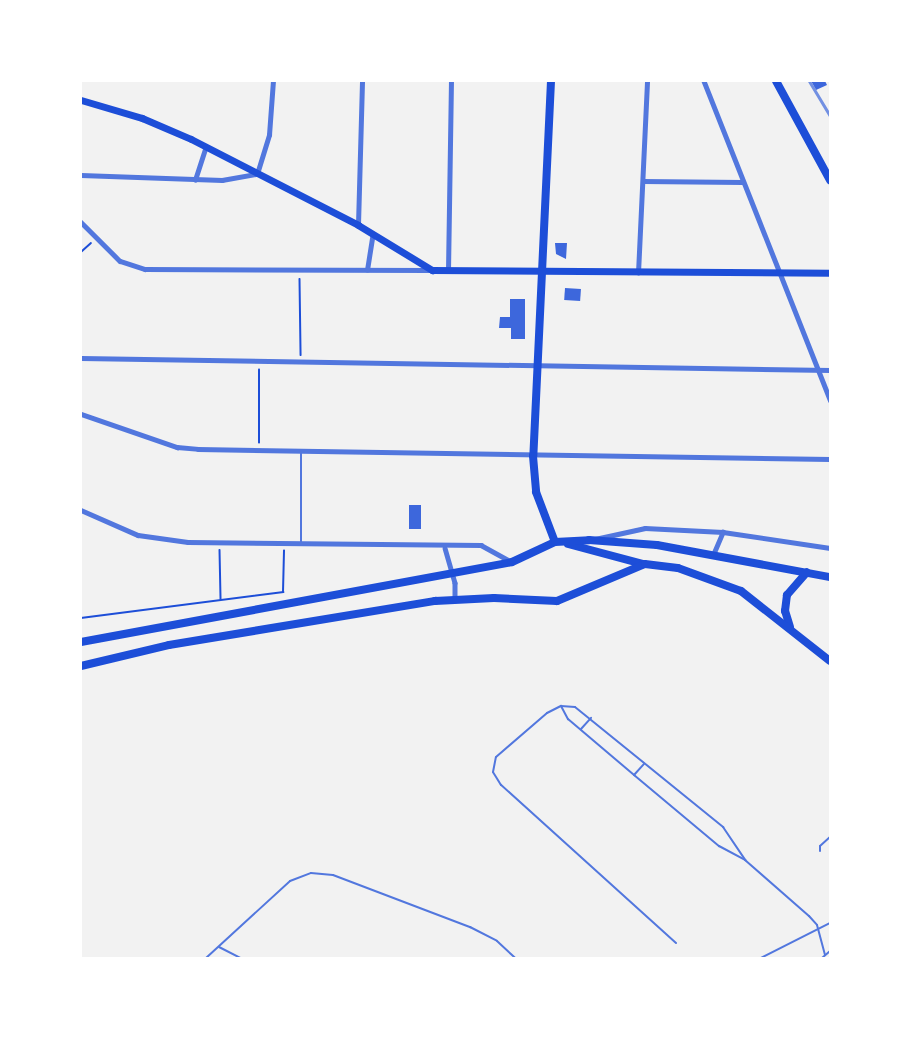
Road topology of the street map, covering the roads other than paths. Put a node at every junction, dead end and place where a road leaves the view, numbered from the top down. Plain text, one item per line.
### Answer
1 (273, 81) edge
2 (362, 81) edge
3 (451, 81) edge
4 (551, 81) edge
5 (647, 81) edge
6 (704, 81) edge
7 (776, 81) edge
8 (81, 100) edge
9 (206, 147) junction
10 (257, 174) junction
11 (81, 175) edge
12 (195, 180) junction
13 (830, 180) edge
14 (643, 181) junction
15 (742, 182) junction
16 (81, 222) edge
17 (358, 225) junction
18 (373, 234) junction
19 (367, 270) junction
20 (432, 270) junction
21 (448, 271) junction
22 (540, 272) junction
23 (830, 273) edge
24 (638, 274) junction
25 (779, 274) junction
26 (81, 358) edge
27 (538, 363) junction
28 (830, 370) edge
29 (817, 371) junction
30 (830, 400) edge
31 (81, 414) edge
32 (301, 451) junction
33 (533, 456) junction
34 (830, 459) edge
35 (81, 510) edge
36 (723, 532) junction
37 (589, 540) junction
38 (555, 542) junction
39 (301, 545) junction
40 (445, 548) junction
41 (830, 548) edge
42 (713, 555) junction
43 (512, 562) junction
44 (645, 564) junction
45 (807, 572) junction
46 (452, 575) junction
47 (830, 577) edge
48 (455, 598) junction
49 (793, 631) junction
50 (81, 642) edge
51 (830, 661) edge
52 (81, 666) edge
53 (561, 706) junction
54 (591, 718) junction
55 (581, 730) junction
56 (645, 764) junction
57 (634, 775) junction
58 (830, 837) edge
59 (820, 851) dead end
60 (745, 860) junction
61 (830, 923) edge
62 (818, 929) junction
63 (676, 943) dead end
64 (219, 946) junction
65 (830, 951) edge
66 (823, 957) edge
67 (206, 958) edge
68 (241, 958) edge
69 (515, 958) edge
70 (761, 958) edge

1 - 10 street
2 - 17 street
3 - 21 street
4 - 22 main road
5 - 14 street
6 - 15 street
7 - 13 main road
8 - 9 main road
9 - 10 main road
9 - 12 street
10 - 12 street
10 - 17 main road
11 - 12 street
14 - 15 street
14 - 24 street
15 - 25 street
16 - 19 street
17 - 18 main road
18 - 19 street
18 - 20 main road
19 - 20 street
20 - 21 main road
21 - 22 main road
22 - 24 main road
22 - 27 main road
23 - 25 main road
24 - 25 main road
25 - 29 street
26 - 27 street
27 - 29 street
27 - 33 main road
28 - 29 street
29 - 30 street
31 - 32 street
32 - 33 street
32 - 39 lane
33 - 34 street
33 - 38 main road
35 - 39 street
36 - 37 street
36 - 41 street
36 - 42 street
37 - 38 main road
37 - 42 main road
38 - 43 main road
38 - 44 main road
39 - 40 street
40 - 43 street
40 - 46 street
42 - 45 main road
43 - 46 main road
44 - 48 main road
44 - 49 main road
45 - 47 main road
45 - 49 main road
46 - 48 street
46 - 50 main road
48 - 52 main road
49 - 51 main road
53 - 54 lane
53 - 55 lane
53 - 63 lane
54 - 55 lane
54 - 56 lane
55 - 57 lane
56 - 57 lane
56 - 60 lane
57 - 60 lane
58 - 59 lane
60 - 62 lane
61 - 62 lane
62 - 66 lane
62 - 70 lane
64 - 67 lane
64 - 68 lane
64 - 69 lane
65 - 66 lane

